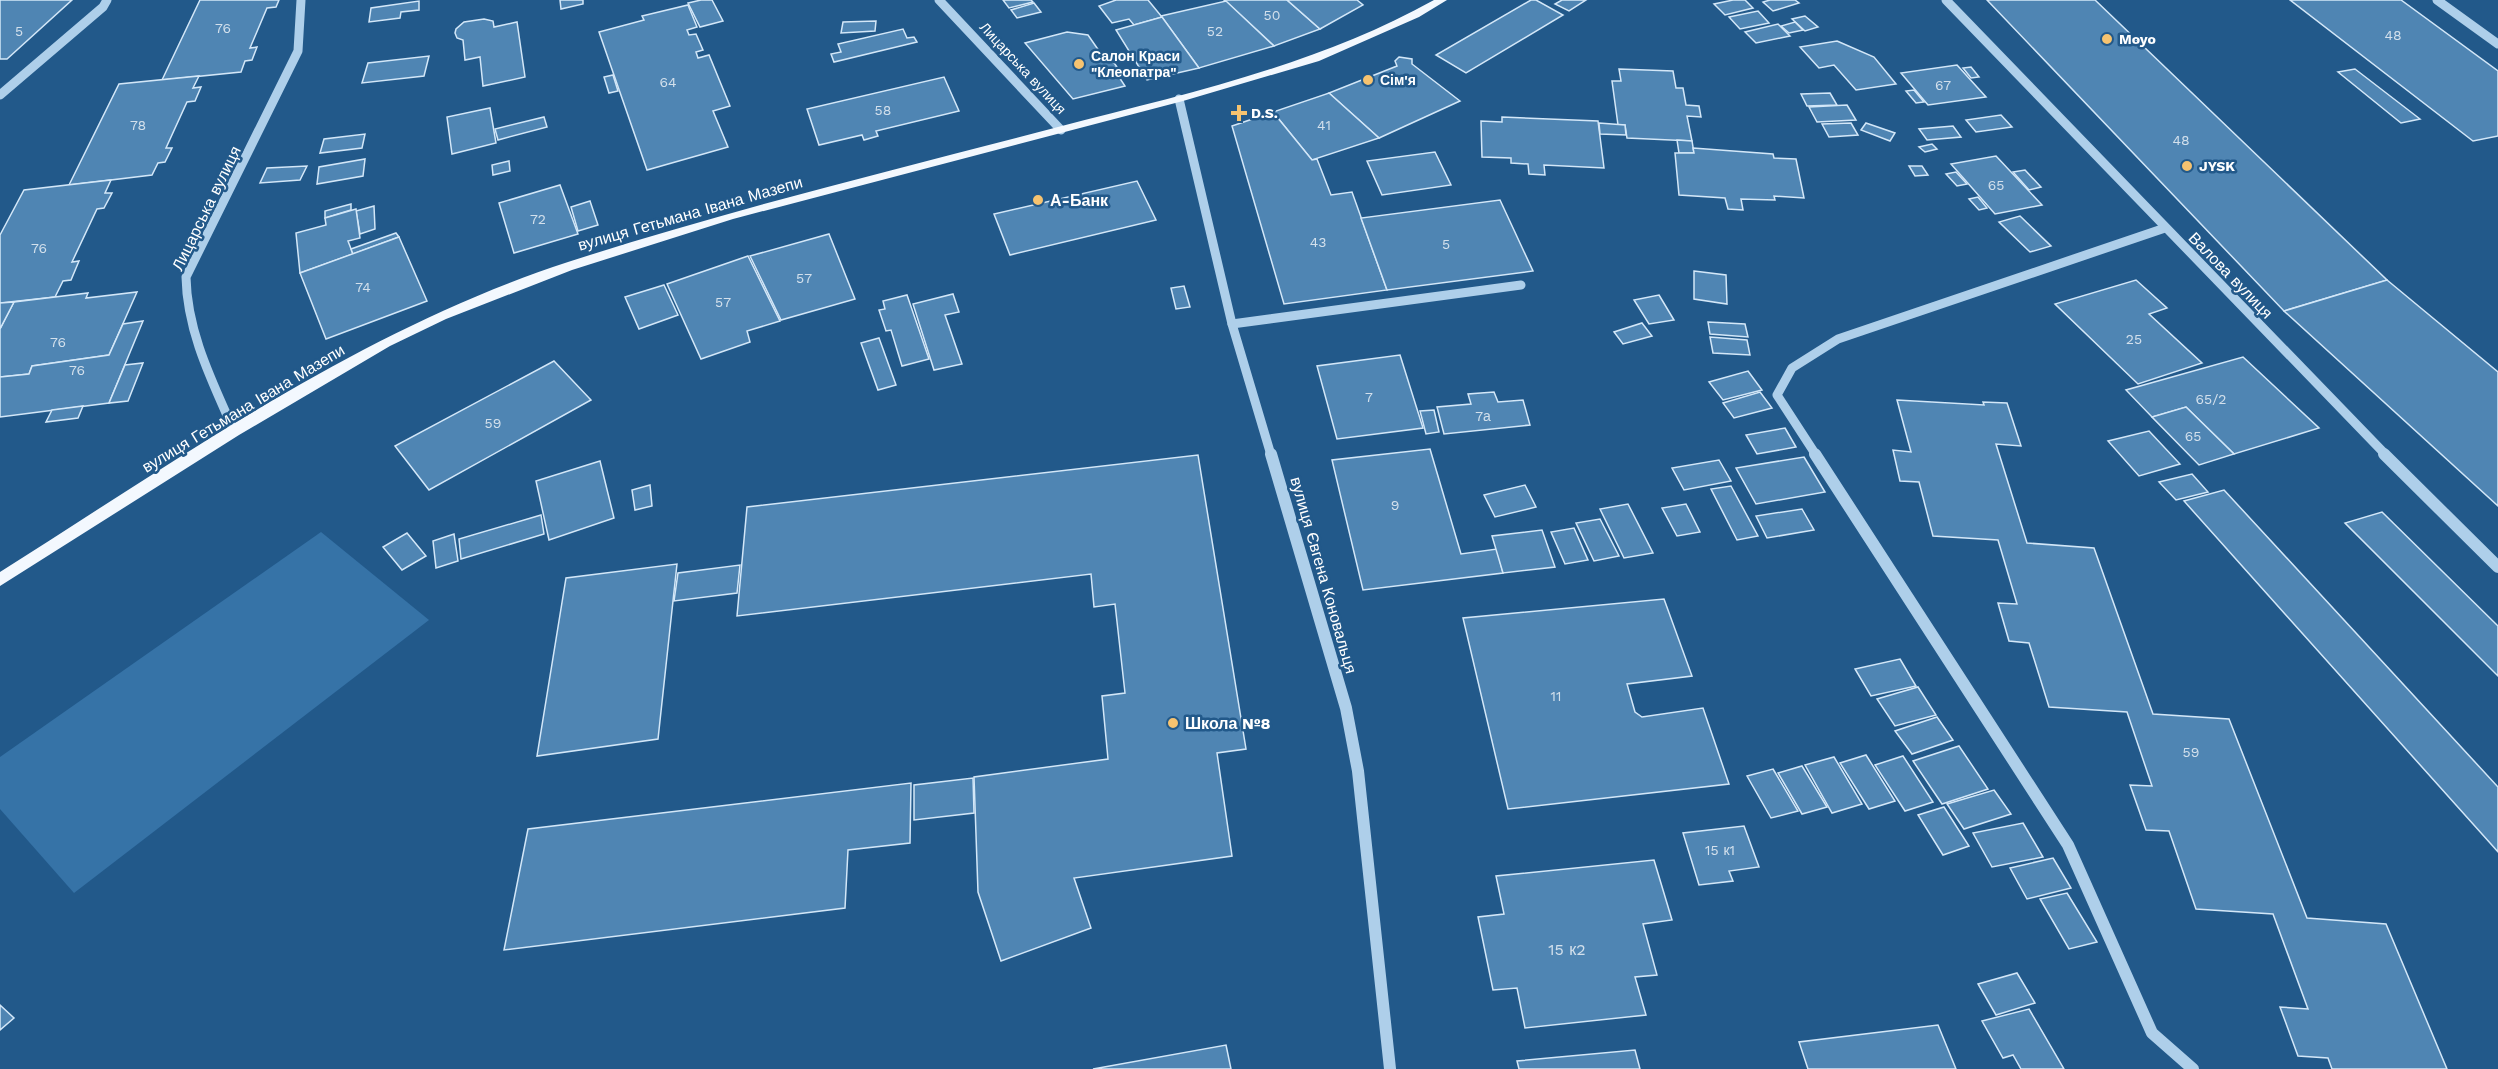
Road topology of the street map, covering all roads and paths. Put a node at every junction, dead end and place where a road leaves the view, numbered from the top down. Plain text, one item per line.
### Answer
1 (108, 0) edge
2 (302, 0) edge
3 (939, 0) edge
4 (1442, 0) edge
5 (1946, 0) edge
6 (2437, 0) edge
7 (2498, 44) edge
8 (0, 95) edge
9 (1179, 99) junction
10 (1061, 130) junction
11 (2165, 228) junction
12 (1521, 285) dead end
13 (1232, 324) junction
14 (234, 431) junction
15 (2498, 567) edge
16 (0, 580) edge
17 (1390, 1069) edge
18 (2193, 1069) edge

1 - 8 street
2 - 14 street, Лицарська вулиця
3 - 10 street, Лицарська вулиця
4 - 9 main road, вулиця Гетьмана Івана Мазепи
5 - 11 street, Валова вулиця
6 - 7 street
9 - 10 main road, вулиця Гетьмана Івана Мазепи
9 - 13 street, вулиця Євгена Коновальця
10 - 14 main road, вулиця Гетьмана Івана Мазепи
11 - 15 street, Валова вулиця
11 - 18 street
12 - 13 street
13 - 17 street, вулиця Євгена Коновальця
14 - 16 main road, вулиця Гетьмана Івана Мазепи

